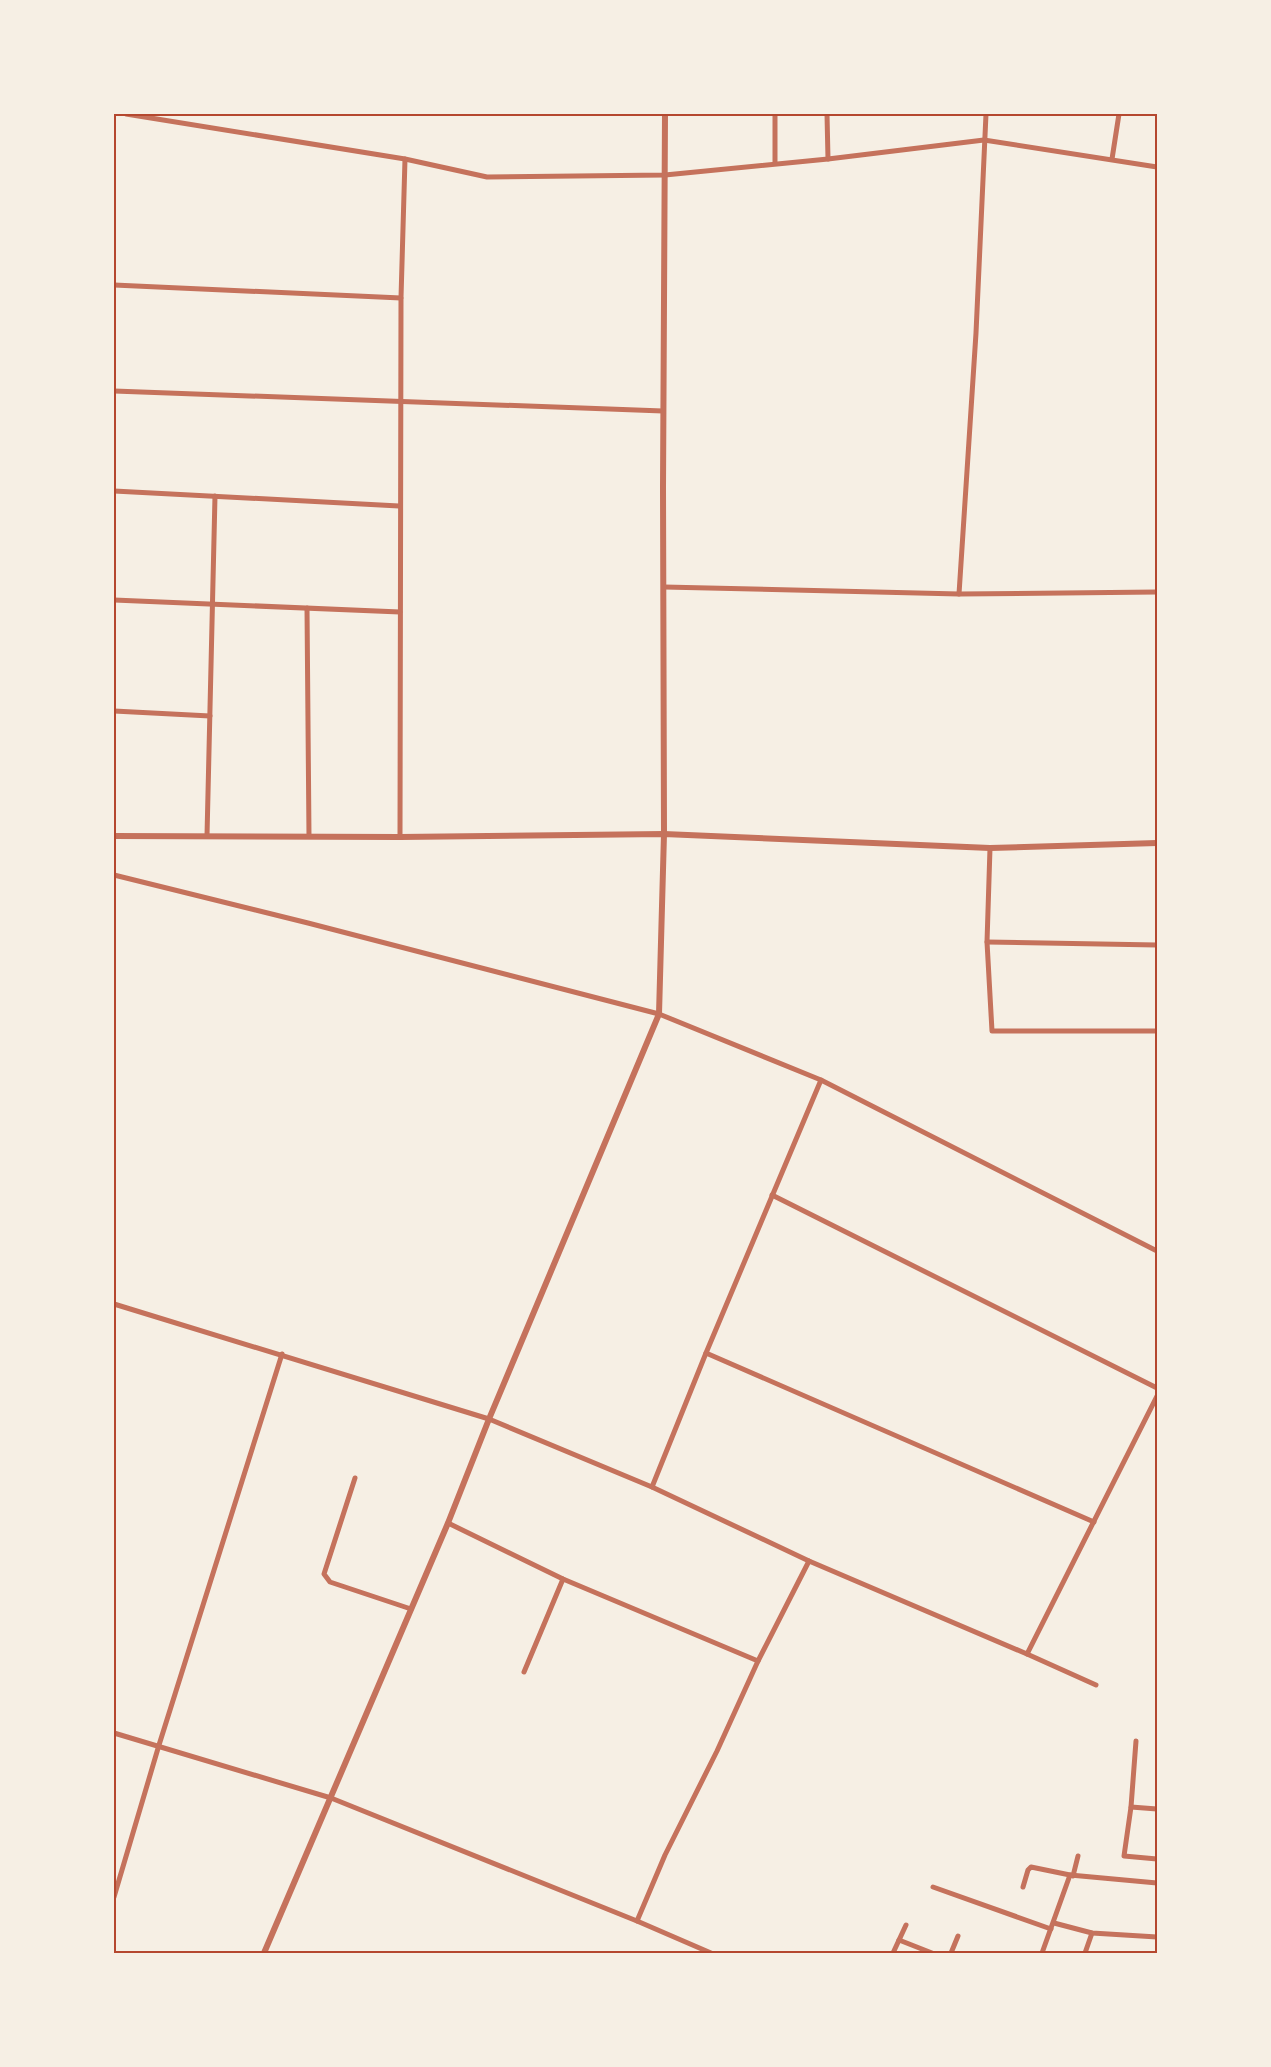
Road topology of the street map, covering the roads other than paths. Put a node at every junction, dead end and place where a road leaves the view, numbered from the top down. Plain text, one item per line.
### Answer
1 (126, 114) edge
2 (665, 114) edge
3 (775, 114) edge
4 (827, 114) edge
5 (986, 114) edge
6 (1119, 114) edge
7 (984, 140) junction
8 (405, 159) junction
9 (828, 159) junction
10 (1112, 159) junction
11 (775, 163) junction
12 (1157, 167) edge
13 (665, 175) junction
14 (114, 286) edge
15 (400, 298) junction
16 (114, 391) edge
17 (400, 401) junction
18 (663, 410) junction
19 (114, 491) edge
20 (215, 496) junction
21 (399, 506) junction
22 (664, 587) junction
23 (1157, 592) edge
24 (959, 594) junction
25 (114, 600) edge
26 (212, 604) junction
27 (307, 608) junction
28 (400, 612) junction
29 (114, 711) edge
30 (210, 716) junction
31 (664, 834) junction
32 (114, 836) edge
33 (207, 836) junction
34 (309, 836) junction
35 (400, 837) junction
36 (1157, 843) edge
37 (990, 848) junction
38 (114, 875) edge
39 (987, 942) junction
40 (1157, 945) edge
41 (659, 1014) junction
42 (1157, 1030) edge
43 (821, 1080) junction
44 (772, 1195) junction
45 (1157, 1251) edge
46 (114, 1304) edge
47 (706, 1353) junction
48 (282, 1354) junction
49 (1157, 1388) edge
50 (1157, 1396) edge
51 (489, 1419) junction
52 (355, 1478) dead end
53 (652, 1487) junction
54 (1094, 1522) junction
55 (448, 1523) junction
56 (809, 1561) junction
57 (563, 1579) junction
58 (411, 1609) junction
59 (1027, 1654) junction
60 (758, 1661) junction
61 (524, 1672) dead end
62 (1096, 1685) dead end
63 (114, 1734) edge
64 (1136, 1741) dead end
65 (159, 1745) junction
66 (330, 1798) junction
67 (1131, 1807) junction
68 (1157, 1810) edge
69 (1078, 1856) dead end
70 (1157, 1859) edge
71 (1072, 1875) junction
72 (1157, 1883) edge
73 (933, 1887) dead end
74 (1023, 1887) dead end
75 (114, 1897) edge
76 (637, 1922) junction
77 (906, 1925) dead end
78 (1052, 1926) junction
79 (1092, 1933) junction
80 (958, 1936) dead end
81 (1157, 1937) edge
82 (899, 1940) junction
83 (264, 1953) edge
84 (710, 1953) edge
85 (893, 1953) edge
86 (932, 1953) edge
87 (951, 1953) edge
88 (1042, 1953) edge
89 (1085, 1953) edge

1 - 8 street
2 - 13 street
3 - 11 street
4 - 9 street
5 - 7 street
6 - 10 street
7 - 9 street
7 - 10 street
7 - 24 street
8 - 13 street
8 - 15 street
9 - 11 street
10 - 12 street
11 - 13 street
13 - 18 street
14 - 15 street
15 - 17 street
16 - 17 street
17 - 18 street
17 - 21 street
18 - 22 street
19 - 20 street
20 - 21 street
20 - 26 street
21 - 28 street
22 - 24 street
22 - 31 street
23 - 24 street
25 - 26 street
26 - 27 street
26 - 30 street
27 - 28 street
27 - 34 street
28 - 35 street
29 - 30 street
30 - 33 street
31 - 35 street
31 - 37 street
31 - 41 street
32 - 33 street
33 - 34 street
34 - 35 street
36 - 37 street
37 - 39 street
38 - 41 street
39 - 40 street
39 - 42 street
41 - 43 street
41 - 51 street
43 - 44 street
43 - 45 street
44 - 47 street
44 - 49 street
46 - 48 street
47 - 53 street
47 - 54 street
48 - 51 street
48 - 65 street
50 - 54 street
51 - 53 street
51 - 55 street
52 - 58 street
53 - 56 street
54 - 59 street
55 - 57 street
55 - 58 street
56 - 59 street
56 - 60 street
57 - 60 street
57 - 61 street
58 - 66 street
59 - 62 street
60 - 76 street
63 - 65 street
64 - 67 street
65 - 66 street
65 - 75 street
66 - 76 street
66 - 83 street
67 - 68 street
67 - 70 street
69 - 71 street
71 - 72 street
71 - 74 street
71 - 78 street
73 - 78 street
76 - 84 street
77 - 82 street
78 - 79 street
78 - 88 street
79 - 81 street
79 - 89 street
80 - 87 street
82 - 85 street
82 - 86 street

